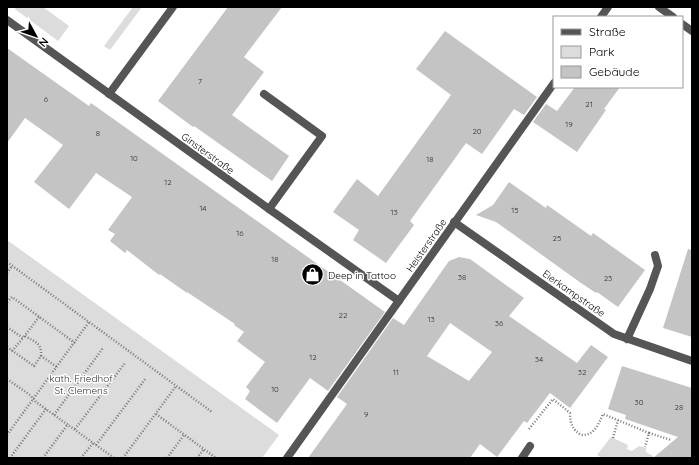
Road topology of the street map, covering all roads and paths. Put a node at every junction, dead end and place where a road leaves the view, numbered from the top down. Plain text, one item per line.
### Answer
1 (174, 7) edge
2 (608, 7) edge
3 (659, 7) edge
4 (602, 16) edge
5 (672, 16) edge
6 (7, 20) edge
7 (683, 25) edge
8 (692, 31) edge
9 (553, 83) edge
10 (109, 94) junction
11 (264, 94) dead end
12 (269, 209) junction
13 (454, 222) junction
14 (655, 255) dead end
15 (7, 262) edge
16 (12, 266) junction
17 (7, 273) edge
18 (399, 301) junction
19 (7, 302) edge
20 (39, 317) junction
21 (89, 322) junction
22 (7, 327) edge
23 (24, 337) junction
24 (627, 338) junction
25 (74, 343) junction
26 (7, 347) edge
27 (103, 348) dead end
28 (12, 351) junction
29 (41, 356) junction
30 (692, 361) edge
31 (124, 363) dead end
32 (57, 367) junction
33 (146, 378) dead end
34 (7, 379) edge
35 (176, 386) junction
36 (33, 399) junction
37 (46, 409) junction
38 (212, 412) dead end
39 (156, 414) junction
40 (54, 415) junction
41 (618, 420) junction
42 (68, 424) junction
43 (74, 429) junction
44 (649, 433) junction
45 (7, 435) edge
46 (184, 435) junction
47 (613, 438) dead end
48 (671, 440) dead end
49 (93, 443) junction
50 (96, 445) junction
51 (530, 446) joint
52 (645, 447) dead end
53 (204, 449) junction
54 (10, 458) edge
55 (43, 458) edge
56 (82, 458) edge
57 (114, 458) edge
58 (123, 458) edge
59 (167, 458) edge
60 (197, 458) edge
61 (216, 458) edge
62 (286, 458) edge
63 (522, 458) edge

1 - 10 street
2 - 4 street
3 - 5 street
6 - 10 street, Ginsterstraße
7 - 8 street
9 - 13 street, Heisterstraße
10 - 12 street, Ginsterstraße
11 - 12 street
12 - 18 street, Ginsterstraße
13 - 18 street, Heisterstraße
13 - 24 street, Eierkampstraße
14 - 24 street
15 - 16 path
16 - 17 path
16 - 21 path
18 - 62 street, Heisterstraße
19 - 20 path
20 - 23 path
20 - 25 path
21 - 25 path
21 - 35 path
22 - 23 path
23 - 28 path
23 - 29 path
24 - 30 street, Eierkampstraße
25 - 32 path
26 - 28 path
27 - 40 path
28 - 29 path
29 - 32 path
31 - 43 path
32 - 36 path
33 - 50 path
34 - 36 path
35 - 38 path
35 - 39 path
36 - 37 path
36 - 45 path
37 - 40 path
37 - 54 path
39 - 46 path
39 - 58 path
40 - 42 path
41 - 44 path
41 - 47 path
41 - 51 path
42 - 43 path
42 - 55 path
43 - 49 path
44 - 48 path
44 - 52 path
46 - 53 path
46 - 59 path
49 - 50 path
49 - 56 path
50 - 57 path
51 - 63 street
53 - 60 path
53 - 61 path

